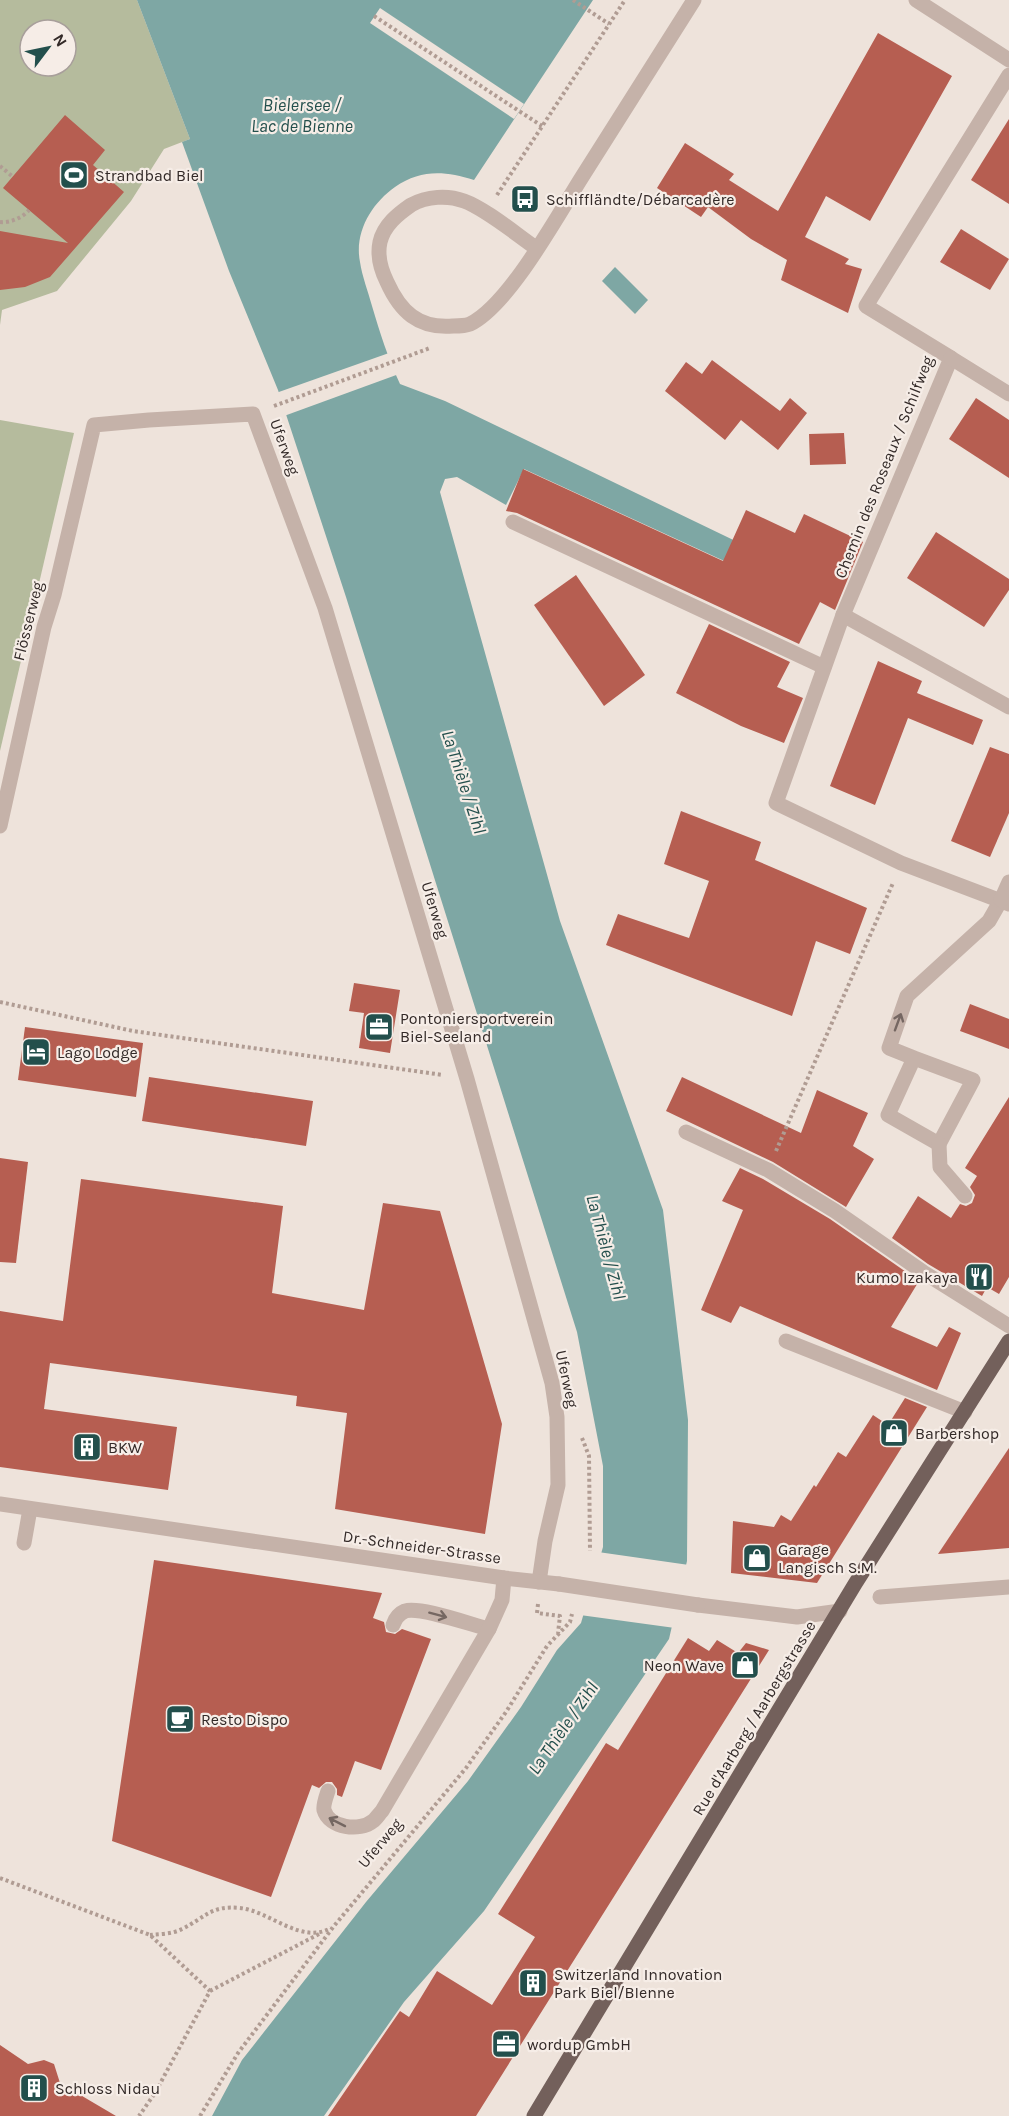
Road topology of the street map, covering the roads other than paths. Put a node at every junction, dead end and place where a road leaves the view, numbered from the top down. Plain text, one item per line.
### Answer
1 (694, 0) edge
2 (916, 0) edge
3 (1009, 60) edge
4 (1009, 75) edge
5 (536, 248) junction
6 (951, 358) junction
7 (1009, 394) edge
8 (94, 425) joint
9 (513, 522) dead end
10 (843, 615) junction
11 (824, 667) junction
12 (1009, 706) edge
13 (0, 826) edge
14 (1009, 882) edge
15 (1005, 902) edge
16 (914, 1058) junction
17 (686, 1132) dead end
18 (939, 1144) junction
19 (965, 1196) dead end
20 (1009, 1326) edge
21 (786, 1341) dead end
22 (1009, 1341) edge
23 (1004, 1356) edge
24 (965, 1412) junction
25 (0, 1504) edge
26 (30, 1509) junction
27 (24, 1543) dead end
28 (504, 1578) junction
29 (540, 1582) junction
30 (1009, 1587) edge
31 (880, 1597) dead end
32 (840, 1611) junction
33 (393, 1625) dead end
34 (489, 1629) junction
35 (328, 1791) dead end
36 (534, 2116) edge

1 - 5 street
2 - 3 street
4 - 6 street, Chemin des Roseaux / Schilfweg
5 - 5 street
6 - 7 street
6 - 10 street, Chemin des Roseaux / Schilfweg
8 - 13 street, Flösserweg
8 - 29 street, Uferweg
9 - 11 street
10 - 11 street, Chemin des Roseaux / Schilfweg
10 - 12 street
11 - 15 street, Chemin des Roseaux / Schilfweg
14 - 15 street
16 -> 15 street
16 - 18 street
16 - 18 street
17 - 20 street
18 - 19 street
21 - 24 street
22 - 23 main road, Rue d'Aarberg / Aarbergstrasse
23 - 24 main road, Rue d'Aarberg / Aarbergstrasse
24 - 32 main road, Rue d'Aarberg / Aarbergstrasse
25 - 26 street, Dr.-Schneider-Strasse
26 - 27 street
26 - 28 street, Dr.-Schneider-Strasse
28 - 29 street, Dr.-Schneider-Strasse
28 - 34 street
29 - 32 street, Dr.-Schneider-Strasse, bridge
30 - 31 street
32 - 36 main road, Rue d'Aarberg / Aarbergstrasse
33 -> 34 street
34 -> 35 street

